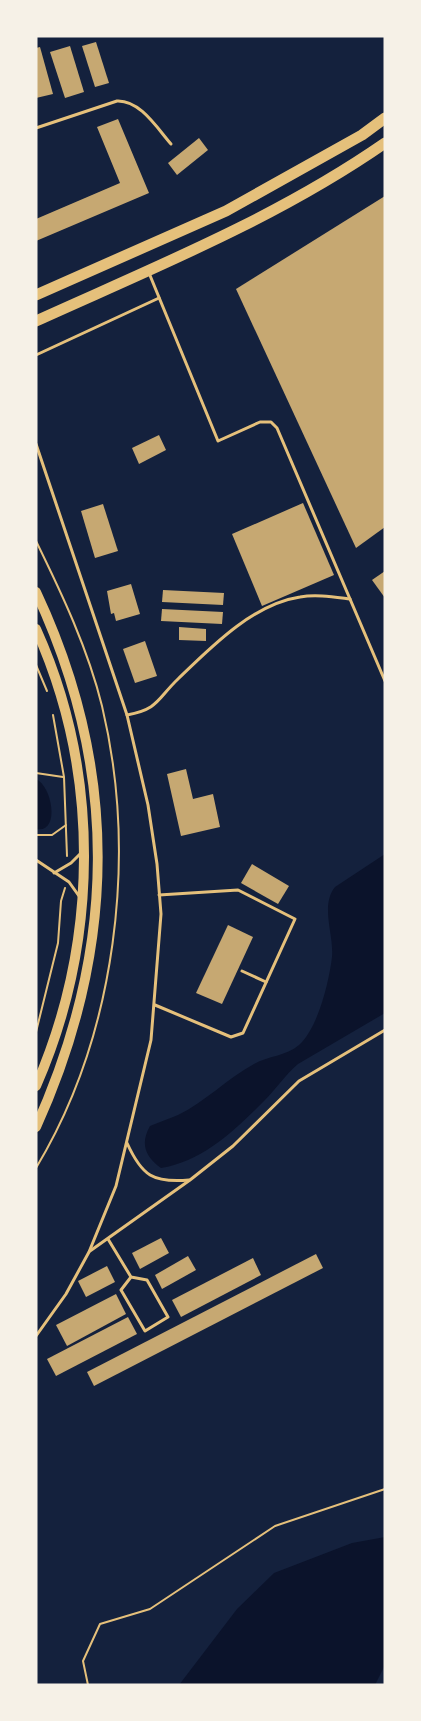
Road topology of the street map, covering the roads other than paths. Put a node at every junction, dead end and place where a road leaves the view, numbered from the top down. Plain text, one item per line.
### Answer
1 (385, 118) edge
2 (36, 128) edge
3 (385, 143) edge
4 (171, 144) dead end
5 (148, 270) junction
6 (36, 295) edge
7 (159, 298) junction
8 (36, 321) edge
9 (36, 355) edge
10 (36, 444) edge
11 (36, 592) edge
12 (350, 598) junction
13 (36, 629) edge
14 (385, 681) edge
15 (128, 715) junction
16 (84, 843) junction
17 (36, 860) edge
18 (54, 874) junction
19 (159, 895) junction
20 (83, 902) junction
21 (242, 971) dead end
22 (266, 982) junction
23 (155, 1005) junction
24 (385, 1030) edge
25 (36, 1086) edge
26 (36, 1127) edge
27 (127, 1142) junction
28 (190, 1180) junction
29 (108, 1239) junction
30 (89, 1252) junction
31 (131, 1278) junction
32 (36, 1336) edge

1 - 6 main road
2 - 4 lane
3 - 5 main road
5 - 7 lane
5 - 8 main road
7 - 9 lane
7 - 12 lane
10 - 15 lane
11 - 26 main road
12 - 14 lane
12 - 15 lane
13 - 16 main road
15 - 19 lane
16 - 18 lane
16 - 20 main road
17 - 18 lane
18 - 20 lane
19 - 22 lane
19 - 23 lane
20 - 25 main road
21 - 22 lane
22 - 23 lane
23 - 27 lane
24 - 28 lane
27 - 28 lane
27 - 30 lane
28 - 29 lane
29 - 30 lane
29 - 31 lane
30 - 32 lane
31 - 31 lane

